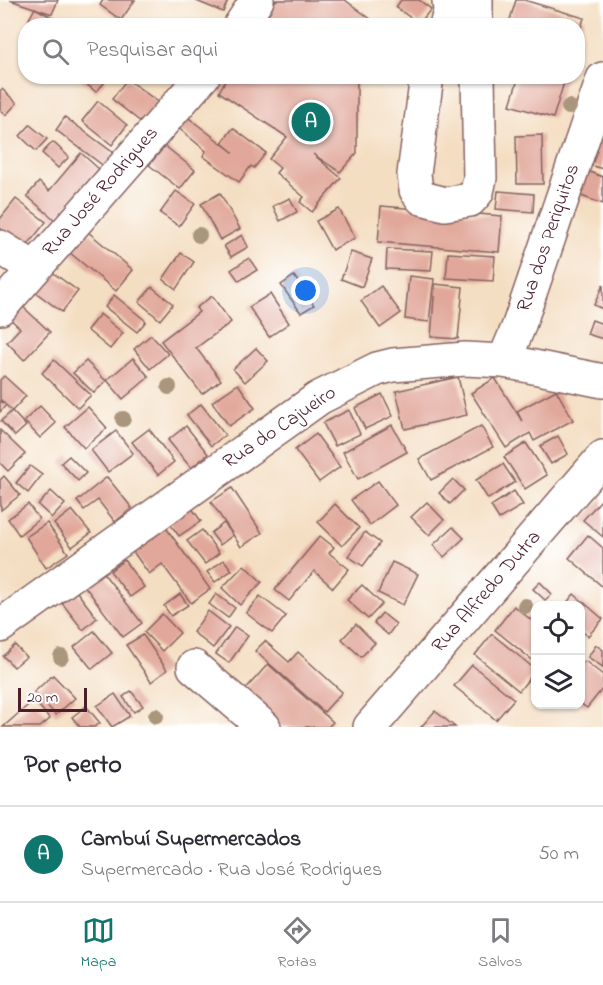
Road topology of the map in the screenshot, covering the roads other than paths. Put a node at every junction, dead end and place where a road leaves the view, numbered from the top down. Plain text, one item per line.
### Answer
1 (257, 0) edge
2 (449, 0) edge
3 (476, 0) edge
4 (245, 18) edge
5 (448, 18) edge
6 (477, 18) edge
7 (603, 79) edge
8 (196, 84) edge
9 (426, 84) edge
10 (478, 84) edge
11 (0, 247) edge
12 (34, 268) junction
13 (0, 308) edge
14 (504, 361) junction
15 (603, 381) edge
16 (603, 457) edge
17 (0, 626) edge
18 (194, 667) dead end
19 (264, 727) edge
20 (370, 727) edge

1 - 4 street
2 - 5 street
3 - 6 street
7 - 14 street, Rua dos Periquitos
8 - 12 street, Rua José Rodrigues
9 - 10 street
11 - 12 street
12 - 13 street, Rua José Rodrigues
14 - 15 street, Rua do Cajueiro
14 - 17 street, Rua do Cajueiro
16 - 20 street, Rua Alfredo Dutra
18 - 19 street

